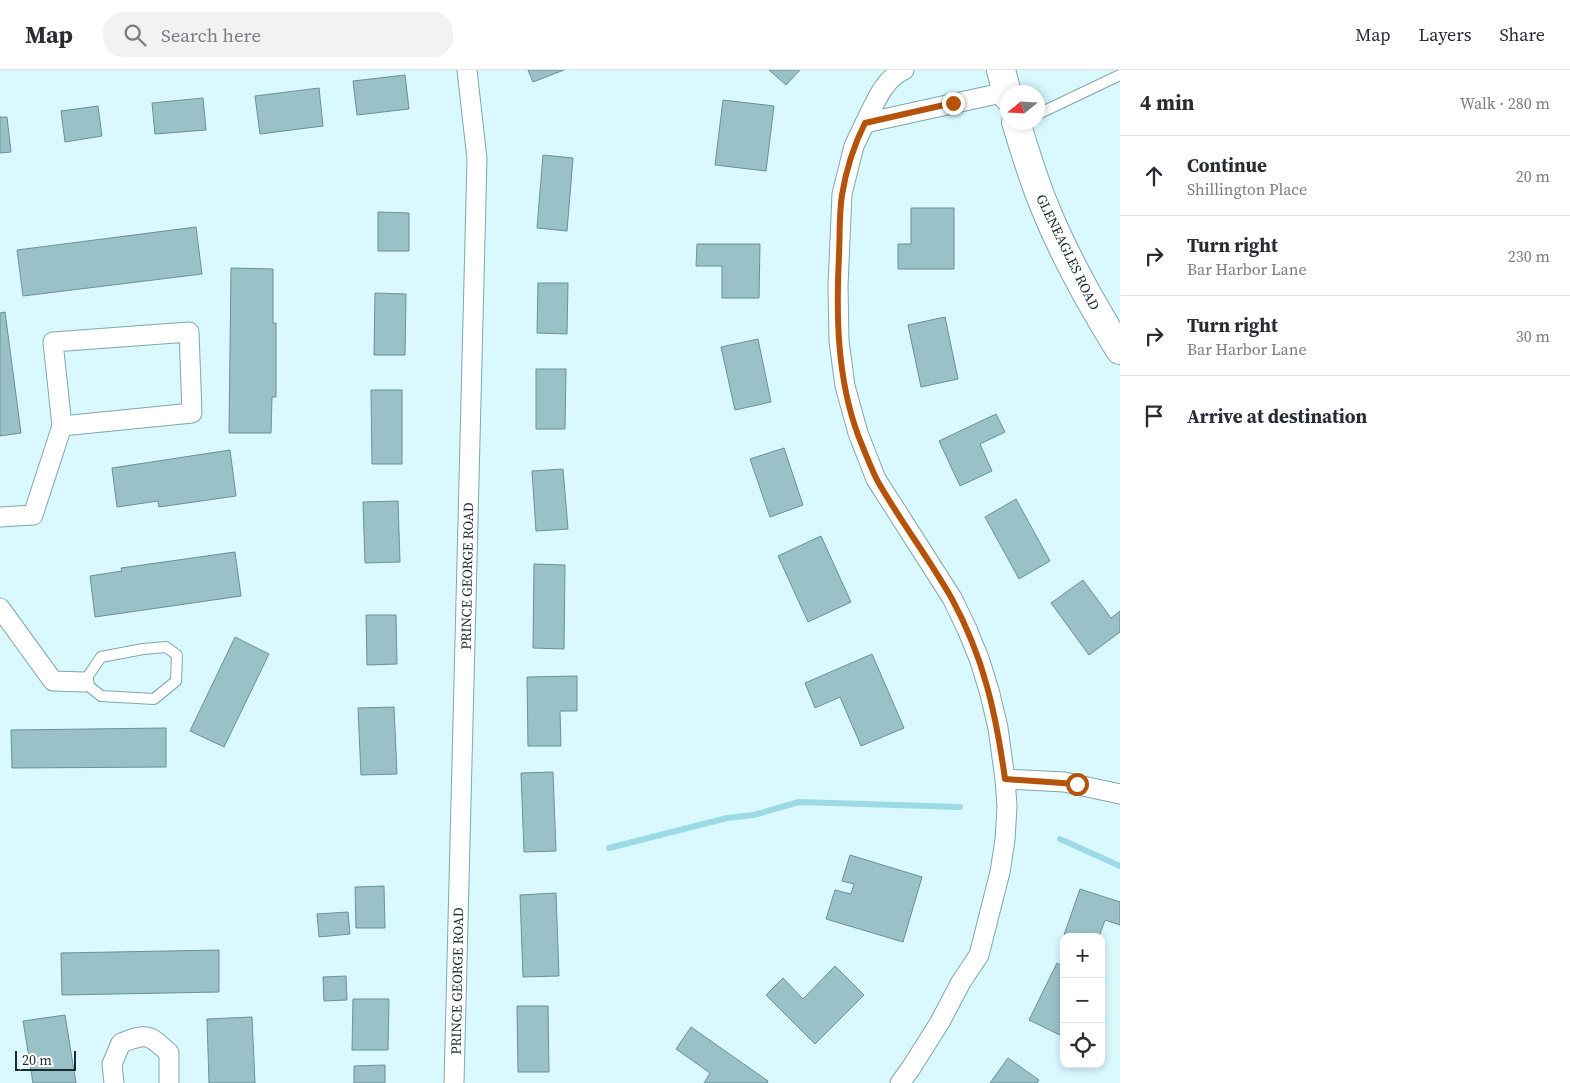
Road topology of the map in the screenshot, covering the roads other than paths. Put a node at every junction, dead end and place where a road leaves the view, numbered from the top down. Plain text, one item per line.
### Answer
1 (467, 70) edge
2 (904, 70) edge
3 (1120, 75) edge
4 (1000, 87) edge
5 (1045, 111) edge
6 (865, 123) junction
7 (1019, 130) edge
8 (1120, 350) edge
9 (62, 426) junction
10 (0, 517) edge
11 (0, 608) edge
12 (84, 682) junction
13 (1005, 779) junction
14 (1120, 794) edge
15 (114, 1083) edge
16 (169, 1083) edge
17 (454, 1083) edge
18 (900, 1083) edge

1 - 17 street, PRINCE GEORGE ROAD
2 - 6 street
3 - 5 lane
4 - 6 street
6 - 13 street
7 - 8 street, GLENEAGLES ROAD
9 - 9 street
9 - 10 street
11 - 12 street
12 - 12 lane
13 - 14 street
13 - 18 street
15 - 16 street

